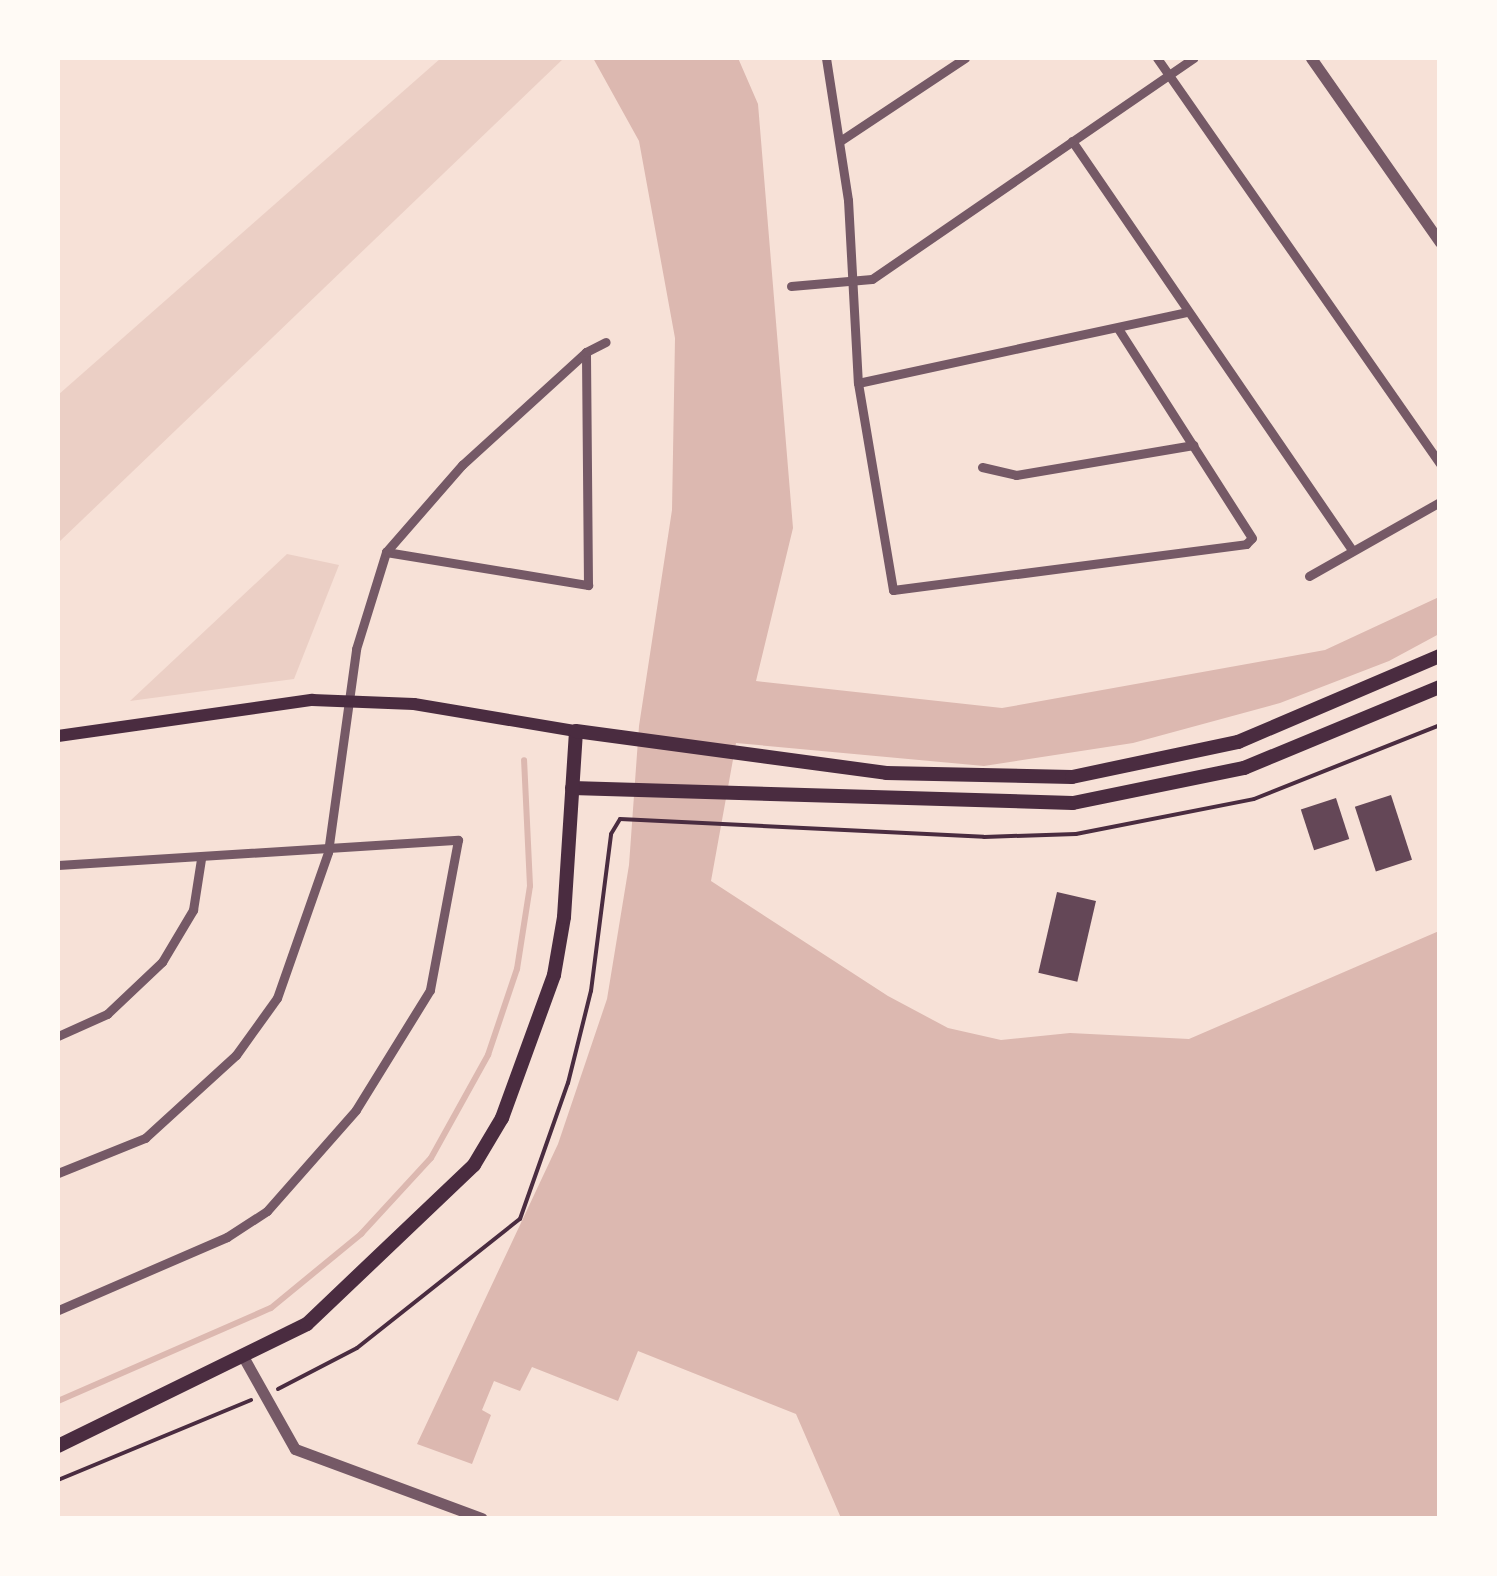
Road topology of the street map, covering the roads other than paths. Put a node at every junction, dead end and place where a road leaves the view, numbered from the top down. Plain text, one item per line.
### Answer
1 (826, 58) edge
2 (966, 58) edge
3 (1157, 58) edge
4 (1192, 58) edge
5 (1311, 58) edge
6 (1168, 74) junction
7 (840, 141) junction
8 (1072, 141) junction
9 (1440, 242) edge
10 (851, 285) junction
11 (792, 286) dead end
12 (1186, 312) junction
13 (1119, 330) junction
14 (606, 342) dead end
15 (586, 352) junction
16 (858, 383) junction
17 (1193, 445) junction
18 (1440, 464) edge
19 (982, 466) dead end
20 (1440, 502) edge
21 (1352, 550) junction
22 (386, 552) junction
23 (1309, 576) dead end
24 (1440, 656) edge
25 (1440, 687) edge
26 (350, 701) junction
27 (576, 730) junction
28 (58, 736) edge
29 (572, 788) junction
30 (328, 852) junction
31 (201, 859) junction
32 (58, 864) edge
33 (58, 1036) edge
34 (58, 1173) edge
35 (58, 1310) edge
36 (244, 1360) junction
37 (58, 1446) edge
38 (482, 1518) edge

1 - 7 street
2 - 7 street
3 - 6 street
4 - 6 street
5 - 9 street
6 - 8 street
6 - 18 street
7 - 10 street
8 - 10 street
8 - 12 street
10 - 11 street
10 - 16 street
12 - 13 street
12 - 21 street
13 - 16 street
13 - 17 street
14 - 15 street
15 - 22 street
15 - 22 street
16 - 17 street
17 - 19 street
20 - 21 street
21 - 23 street
22 - 26 street
24 - 27 main road
25 - 29 main road
26 - 27 main road
26 - 28 main road
26 - 30 street
27 - 29 main road
29 - 36 main road
30 - 31 street
30 - 34 street
30 - 35 street
31 - 32 street
31 - 33 street
36 - 37 main road
36 - 38 street

